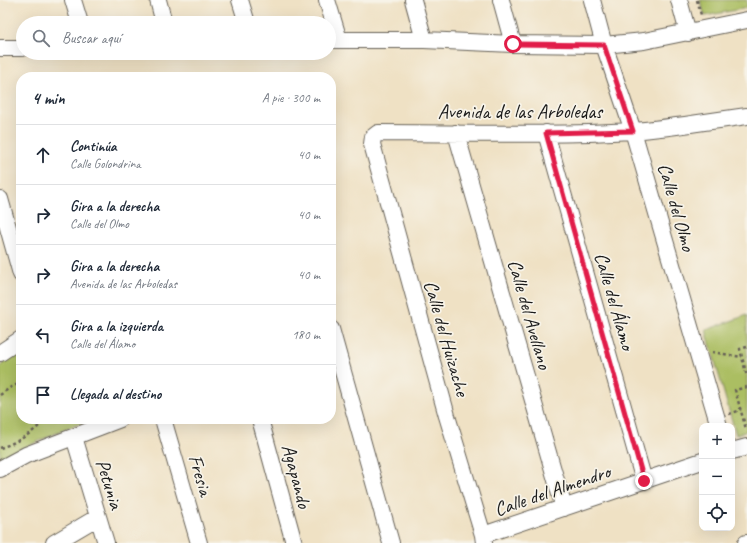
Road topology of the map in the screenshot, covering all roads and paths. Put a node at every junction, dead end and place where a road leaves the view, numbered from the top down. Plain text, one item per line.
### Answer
1 (73, 0) edge
2 (158, 0) edge
3 (240, 0) edge
4 (328, 0) edge
5 (413, 0) edge
6 (501, 0) edge
7 (592, 0) edge
8 (679, 0) edge
9 (78, 16) edge
10 (162, 16) edge
11 (245, 16) edge
12 (330, 16) edge
13 (747, 20) edge
14 (688, 33) junction
15 (336, 40) edge
16 (424, 40) junction
17 (1, 44) edge
18 (513, 44) junction
19 (604, 45) junction
20 (16, 47) edge
21 (747, 116) edge
22 (633, 131) junction
23 (456, 133) junction
24 (546, 133) junction
25 (372, 144) joint
26 (0, 199) edge
27 (16, 256) edge
28 (16, 342) edge
29 (747, 347) edge
30 (336, 350) edge
31 (707, 351) dead end
32 (0, 353) edge
33 (742, 357) junction
34 (747, 377) edge
35 (16, 385) edge
36 (747, 388) edge
37 (0, 396) edge
38 (741, 410) junction
39 (723, 421) edge
40 (40, 424) edge
41 (107, 424) edge
42 (164, 424) edge
43 (261, 424) edge
44 (747, 429) edge
45 (74, 437) junction
46 (747, 447) edge
47 (0, 448) edge
48 (735, 450) edge
49 (699, 462) edge
50 (0, 469) edge
51 (644, 481) junction
52 (564, 508) junction
53 (98, 517) junction
54 (484, 539) edge
55 (54, 543) edge
56 (106, 543) edge
57 (199, 543) edge
58 (294, 543) edge
59 (391, 543) edge

1 - 9 street
2 - 10 street
3 - 11 street
4 - 12 street
5 - 16 street
6 - 18 street
7 - 19 street, Calle del Olmo
8 - 14 street
13 - 14 street
14 - 19 street
15 - 16 street
16 - 18 street
17 - 20 street
18 - 19 street
19 - 22 street, Calle del Olmo
21 - 22 street, Avenida de las Arboledas
22 - 24 street, Avenida de las Arboledas
22 - 39 street, Calle del Olmo
23 - 24 street, Avenida de las Arboledas
23 - 25 street, Avenida de las Arboledas
23 - 52 street, Calle del Avellano
24 - 51 street, Calle del Álamo
25 - 54 street, Calle del Huizache
26 - 27 street
28 - 32 street
29 - 33 path
30 - 59 street
31 - 33 path
33 - 34 path
35 - 37 path
36 - 38 path
38 - 39 path
38 - 44 path
40 - 47 path
41 - 45 street
42 - 57 street, Fresia
43 - 58 street, Agapando
45 - 50 street
45 - 53 street, Petunia
46 - 48 street
49 - 51 street, Calle del Almendro
51 - 52 street, Calle del Almendro
52 - 54 street, Calle del Almendro
53 - 55 street
53 - 56 street, Petunia

